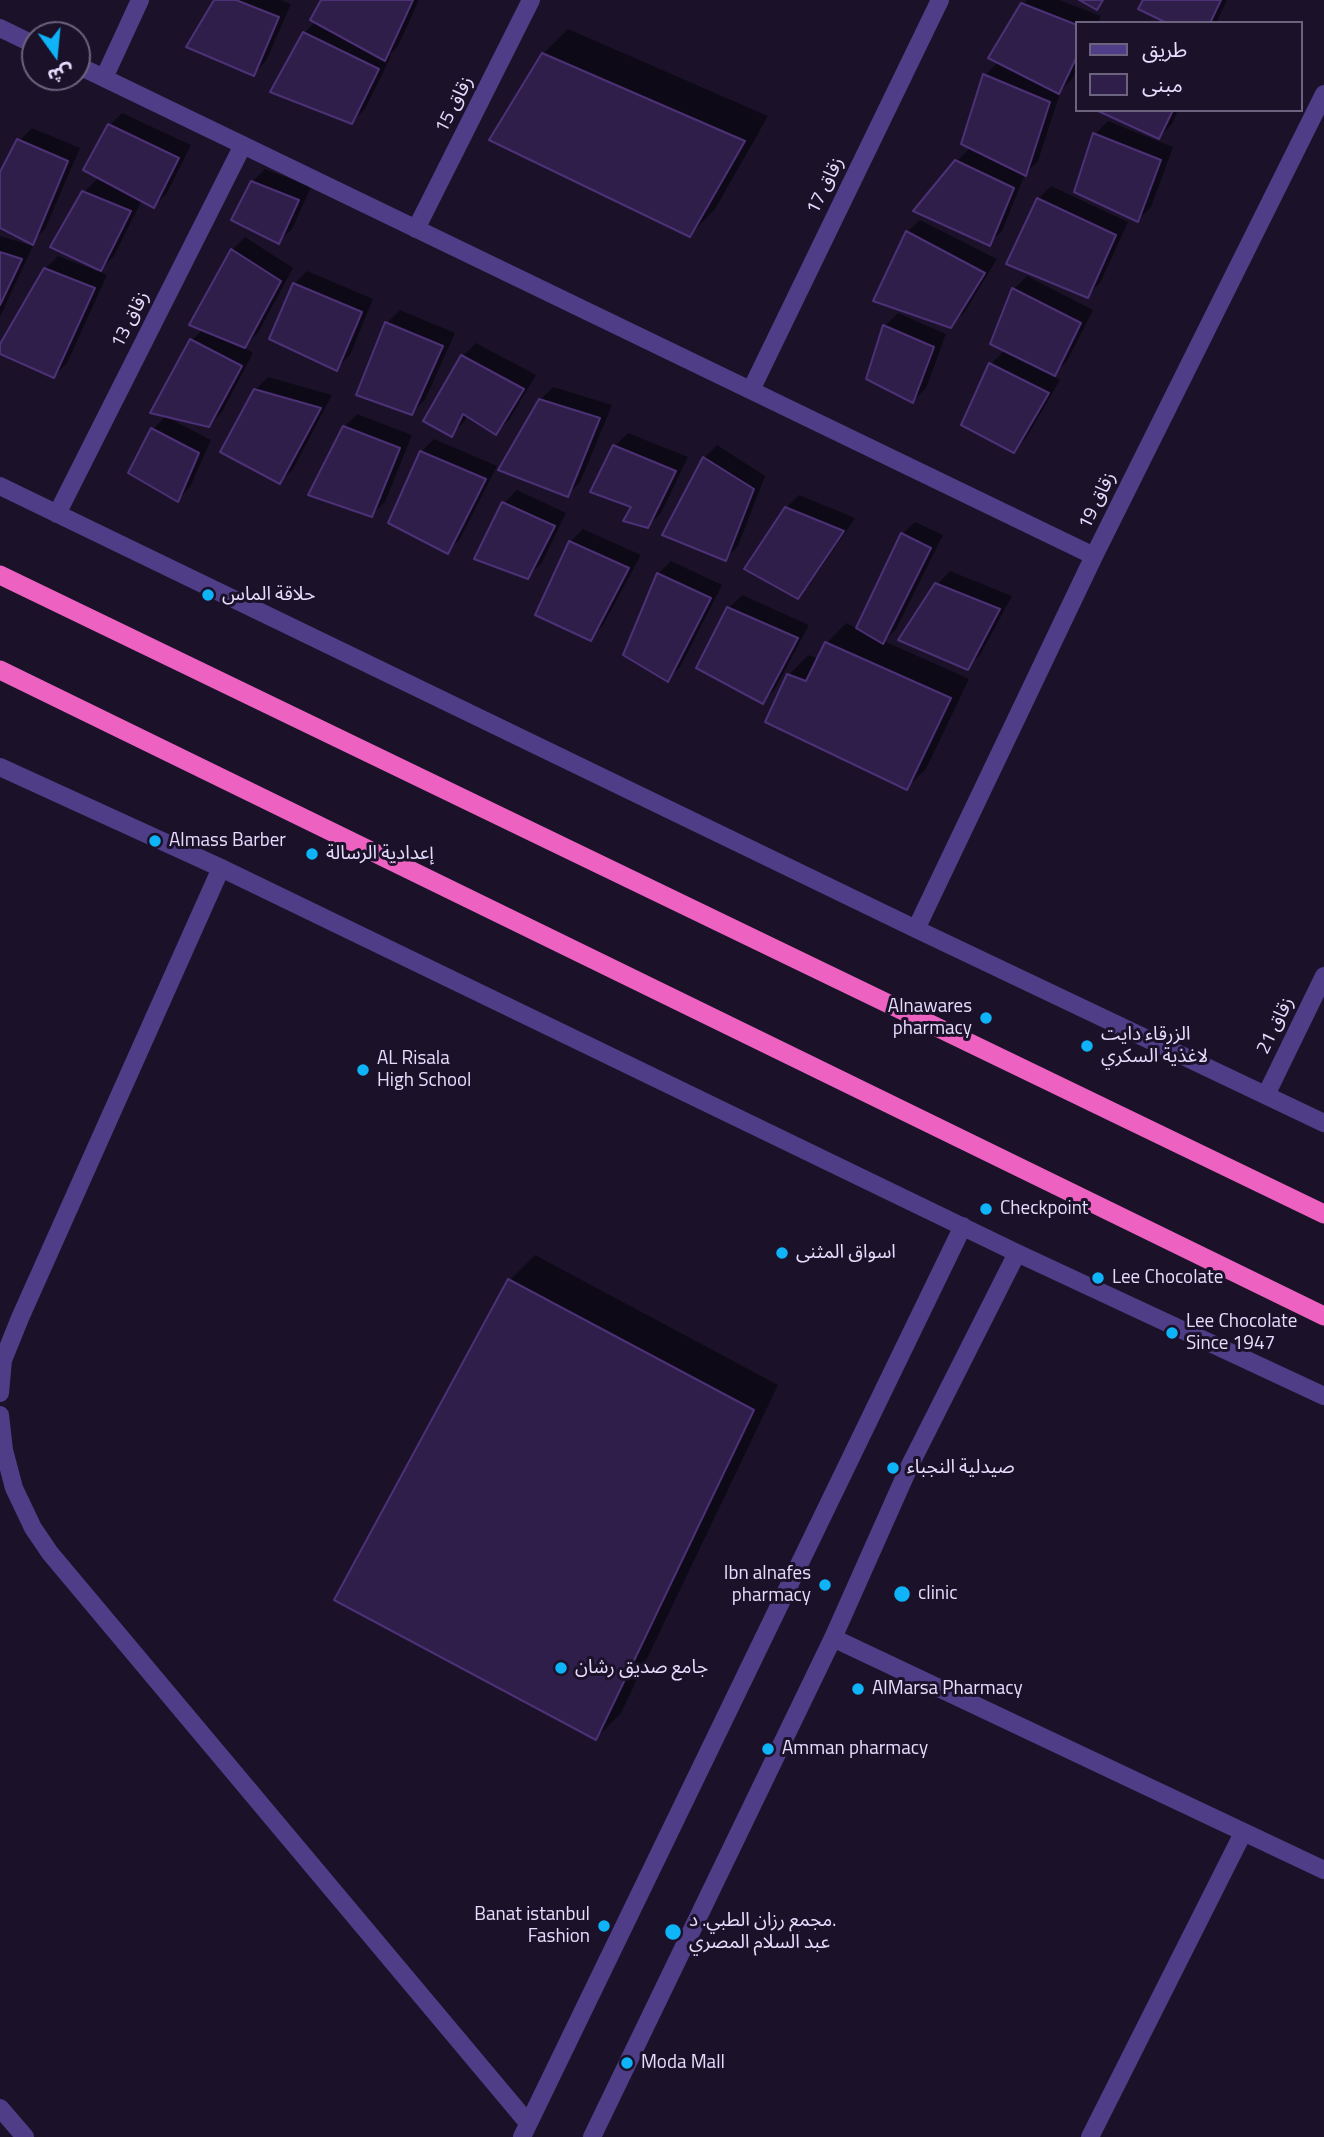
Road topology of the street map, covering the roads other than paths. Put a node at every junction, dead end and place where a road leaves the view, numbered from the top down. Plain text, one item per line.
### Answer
1 (140, 0) edge
2 (531, 0) edge
3 (940, 0) edge
4 (0, 28) edge
5 (21, 38) edge
6 (91, 72) edge
7 (104, 78) junction
8 (1324, 94) edge
9 (243, 145) junction
10 (416, 229) junction
11 (751, 390) junction
12 (0, 486) edge
13 (57, 514) junction
14 (1094, 556) junction
15 (0, 575) edge
16 (0, 670) edge
17 (0, 767) edge
18 (221, 868) junction
19 (916, 929) junction
20 (1324, 976) edge
21 (1266, 1095) junction
22 (1324, 1123) edge
23 (1324, 1214) edge
24 (963, 1226) junction
25 (1017, 1253) junction
26 (1324, 1316) edge
27 (0, 1393) edge
28 (1324, 1396) edge
29 (0, 1415) edge
30 (2, 1450) edge
31 (833, 1638) junction
32 (1243, 1833) junction
33 (1324, 1870) edge
34 (0, 2108) edge
35 (525, 2130) edge
36 (25, 2137) edge
37 (592, 2137) edge
38 (1090, 2137) edge

1 - 7 street
2 - 10 street, زقاق 15
3 - 11 street, زقاق 17
4 - 5 street
6 - 7 street
7 - 9 street
8 - 14 street, زقاق 19
9 - 10 street
9 - 13 street, زقاق 13
10 - 11 street
11 - 14 street
12 - 13 street
13 - 19 street
14 - 19 street, زقاق 19
15 - 23 highway
16 - 26 highway
17 - 18 street
18 - 24 street
18 - 27 street
19 - 21 street
20 - 21 street, زقاق 21
21 - 22 street
24 - 25 street
24 - 35 street
25 - 28 street
25 - 31 street
29 - 30 street
30 - 35 street
31 - 32 street
31 - 37 street
32 - 33 street
32 - 38 street
34 - 36 street

